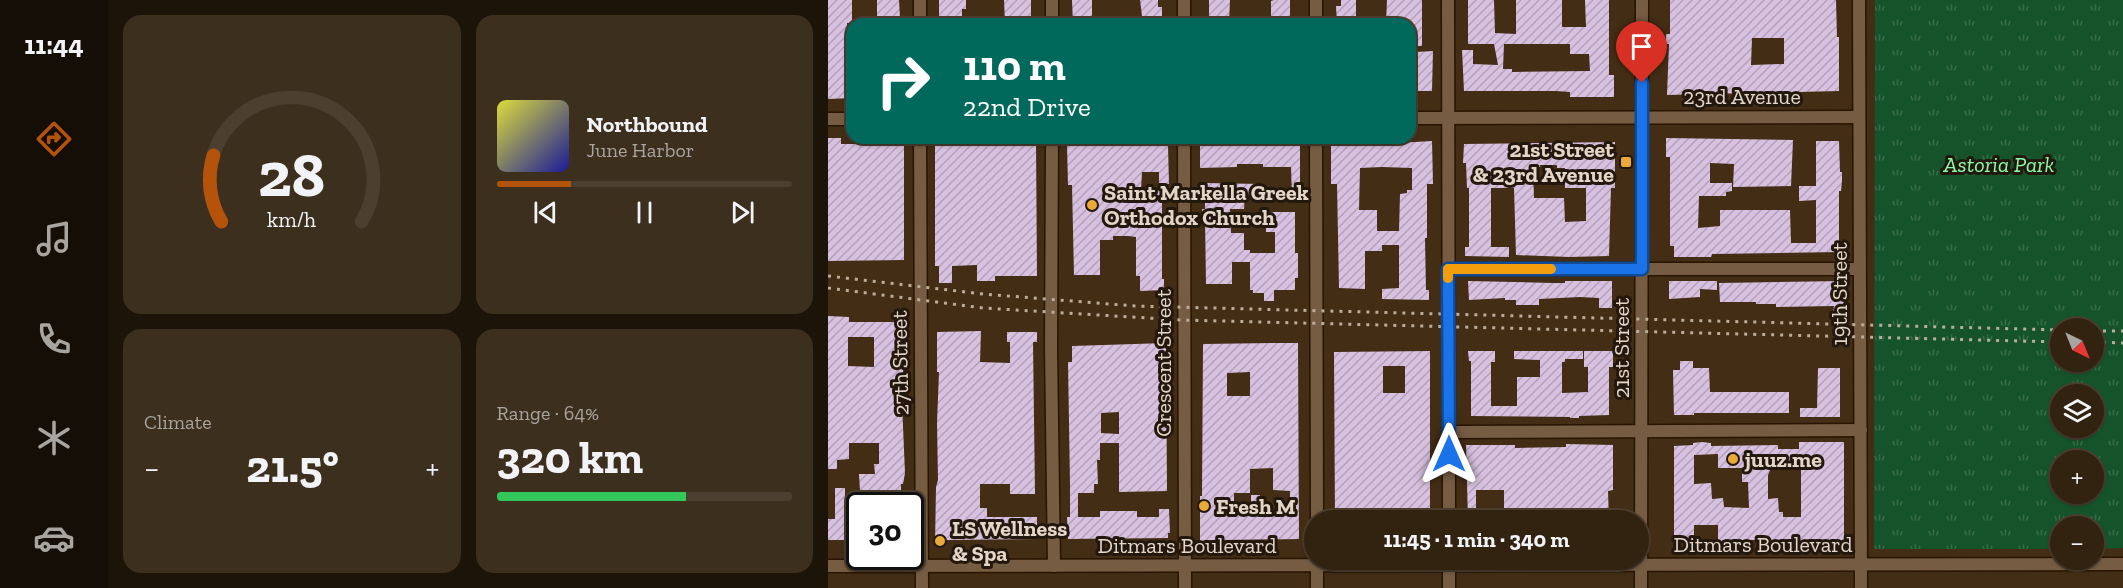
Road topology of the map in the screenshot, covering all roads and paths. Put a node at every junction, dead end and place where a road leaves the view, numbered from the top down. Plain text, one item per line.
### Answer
1 (920, 0) edge
2 (1052, 0) edge
3 (1184, 0) edge
4 (1316, 0) edge
5 (1448, 0) edge
6 (1642, 0) edge
7 (1859, 0) edge
8 (920, 18) edge
9 (1052, 18) edge
10 (1184, 18) edge
11 (1316, 18) edge
12 (1859, 117) junction
13 (1416, 118) edge
14 (1448, 118) junction
15 (1642, 118) junction
16 (828, 119) edge
17 (846, 119) edge
18 (920, 144) edge
19 (1052, 144) edge
20 (1184, 144) edge
21 (1316, 144) edge
22 (1448, 269) junction
23 (1642, 269) junction
24 (1859, 269) junction
25 (1861, 430) junction
26 (1449, 432) junction
27 (1642, 432) junction
28 (922, 492) edge
29 (1317, 510) edge
30 (1449, 510) edge
31 (1641, 510) edge
32 (1304, 562) edge
33 (2123, 564) edge
34 (1649, 565) edge
35 (1861, 565) junction
36 (828, 566) edge
37 (846, 566) edge
38 (924, 566) edge
39 (1054, 566) junction
40 (1184, 566) junction
41 (922, 570) edge
42 (1317, 570) edge
43 (1449, 570) edge
44 (1641, 570) edge
45 (922, 588) edge
46 (1185, 588) edge
47 (1317, 588) edge
48 (1449, 588) edge
49 (1641, 588) edge
50 (1861, 588) edge

1 - 8 street
2 - 9 street
3 - 10 street
4 - 11 street
5 - 14 street
6 - 15 street, 21st Street
7 - 12 street, 19th Street
12 - 15 street, 23rd Avenue
12 - 24 street, 19th Street
13 - 14 street, 23rd Avenue
14 - 15 street, 23rd Avenue
14 - 22 street
15 - 23 street, 21st Street
16 - 17 street
18 - 28 street, 27th Street
19 - 39 street
20 - 40 street, Crescent Street
21 - 29 street
22 - 23 street
22 - 26 street
23 - 24 street
23 - 27 street, 21st Street
24 - 25 street, 19th Street
25 - 27 street
25 - 35 street, 19th Street
26 - 27 street
26 - 30 street
27 - 31 street, 21st Street
32 - 40 street, Ditmars Boulevard
33 - 35 street, Ditmars Boulevard
34 - 35 street, Ditmars Boulevard
35 - 50 street, 19th Street
36 - 37 street, Ditmars Boulevard
38 - 39 street, Ditmars Boulevard
39 - 40 street, Ditmars Boulevard
40 - 46 street, Crescent Street
41 - 45 street, 27th Street
42 - 47 street
43 - 48 street
44 - 49 street, 21st Street

